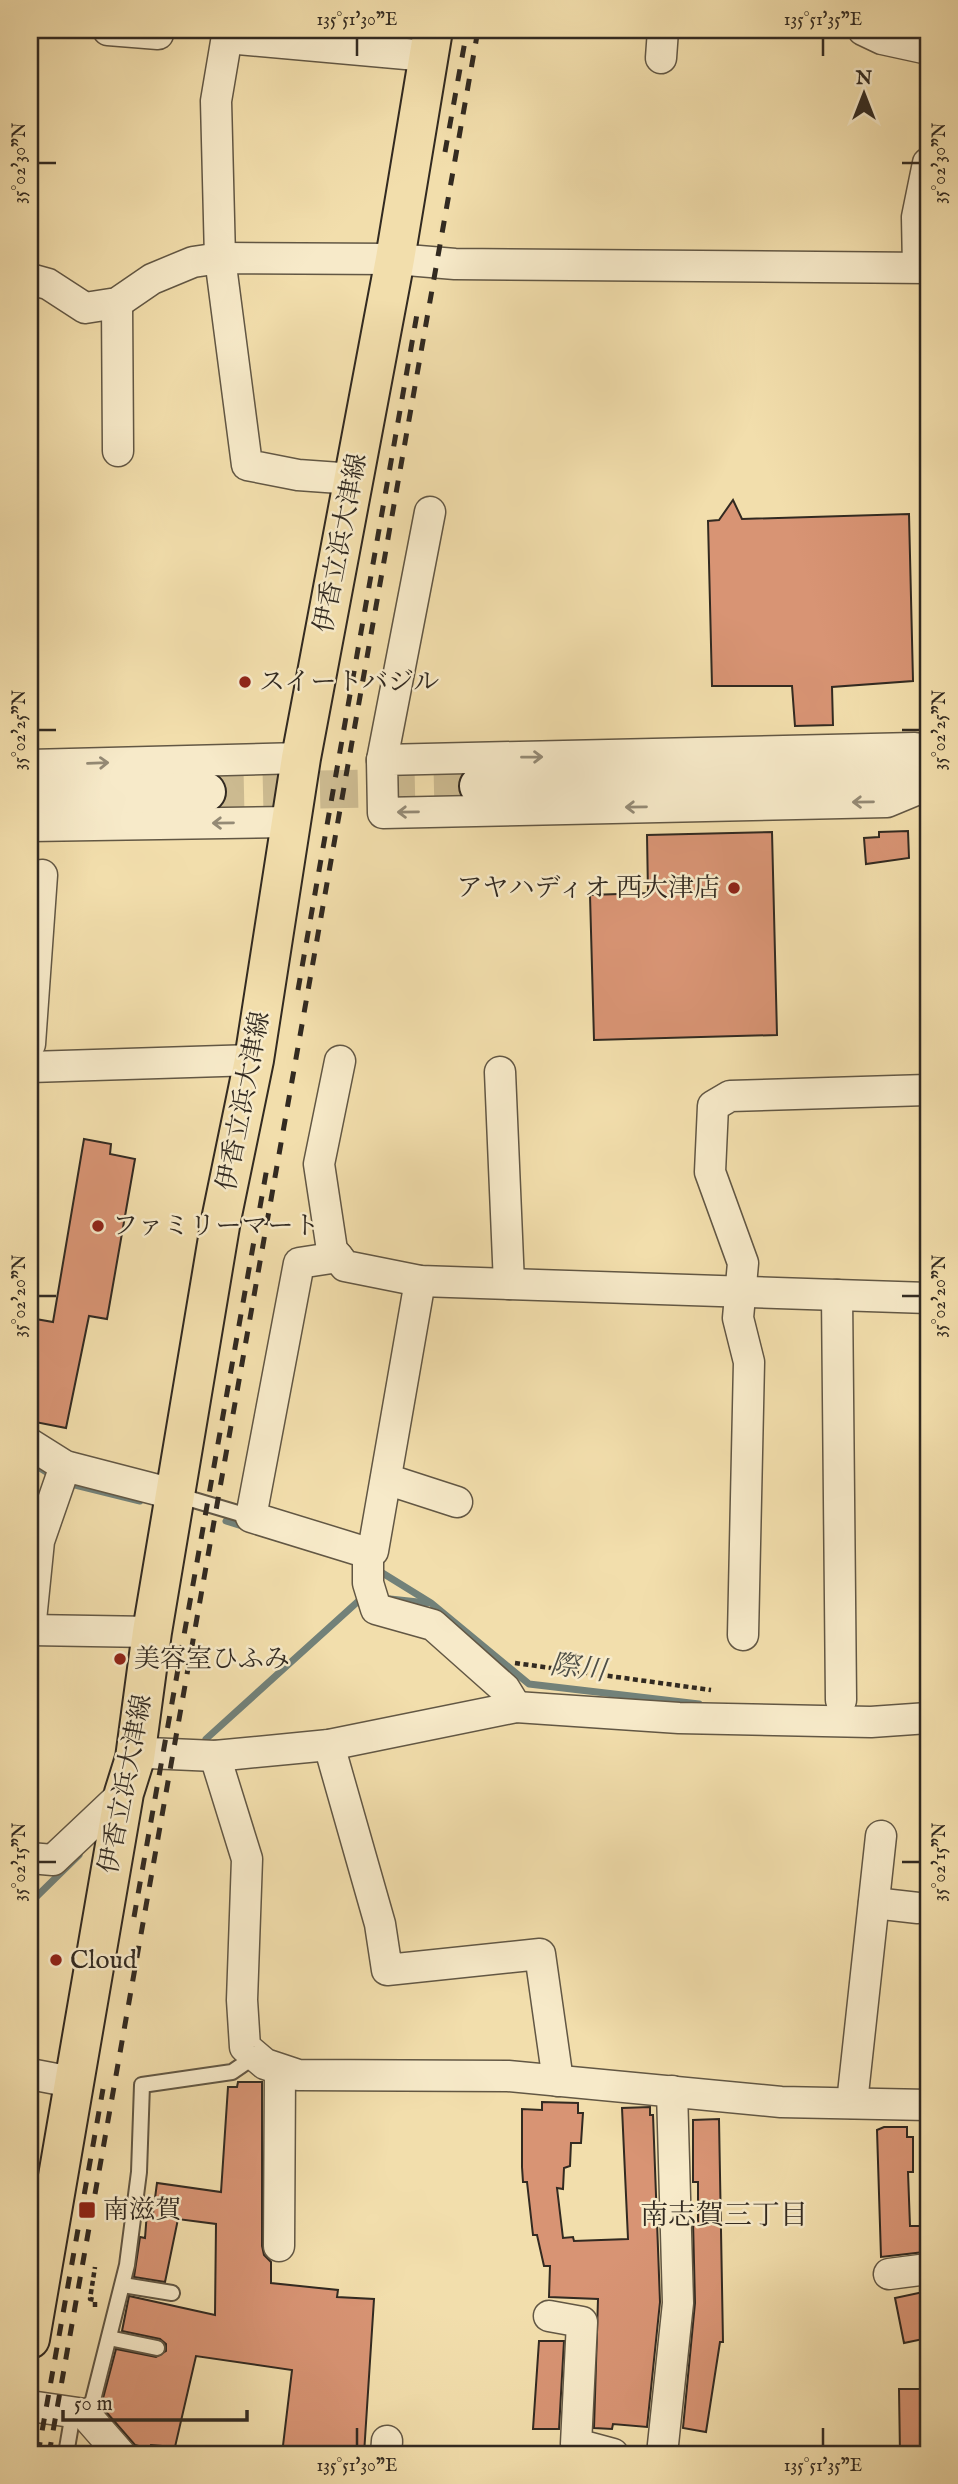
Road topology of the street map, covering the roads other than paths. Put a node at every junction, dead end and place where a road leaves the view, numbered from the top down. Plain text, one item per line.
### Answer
1 (108, 30) edge
2 (159, 30) edge
3 (863, 30) edge
4 (228, 34) edge
5 (430, 43) edge
6 (928, 49) edge
7 (928, 163) edge
8 (220, 258) junction
9 (395, 259) junction
10 (923, 267) edge
11 (30, 279) edge
12 (117, 303) junction
13 (118, 451) dead end
14 (354, 479) junction
15 (430, 512) dead end
16 (928, 755) edge
17 (301, 758) junction
18 (382, 760) junction
19 (30, 765) edge
20 (928, 774) edge
21 (928, 785) edge
22 (479, 786) tunnel mouth
23 (206, 792) tunnel mouth
24 (30, 795) edge
25 (291, 822) junction
26 (30, 825) edge
27 (42, 875) dead end
28 (30, 1044) edge
29 (254, 1060) junction
30 (340, 1061) dead end
31 (30, 1067) edge
32 (500, 1072) dead end
33 (927, 1090) edge
34 (338, 1257) junction
35 (420, 1281) junction
36 (509, 1284) junction
37 (738, 1292) junction
38 (837, 1295) junction
39 (928, 1298) edge
40 (30, 1444) edge
41 (65, 1467) junction
42 (386, 1479) junction
43 (177, 1495) junction
44 (457, 1502) dead end
45 (251, 1517) junction
46 (370, 1576) junction
47 (30, 1630) edge
48 (152, 1632) junction
49 (743, 1635) dead end
50 (841, 1700) dead end
51 (516, 1707) junction
52 (928, 1718) edge
53 (329, 1745) junction
54 (215, 1756) junction
55 (129, 1775) junction
56 (881, 1836) dead end
57 (30, 1858) edge
58 (874, 1903) junction
59 (918, 1908) dead end
60 (254, 2057) junction
61 (281, 2071) junction
62 (30, 2074) edge
63 (558, 2081) junction
64 (72, 2082) junction
65 (672, 2091) junction
66 (852, 2103) junction
67 (928, 2105) edge
68 (39, 2229) edge
69 (279, 2246) dead end
70 (928, 2269) edge
71 (889, 2274) dead end
72 (122, 2285) junction
73 (172, 2293) dead end
74 (549, 2316) dead end
75 (30, 2336) edge
76 (109, 2339) junction
77 (157, 2348) dead end
78 (30, 2406) edge
79 (79, 2414) junction
80 (66, 2454) edge
81 (120, 2454) edge
82 (613, 2454) edge
83 (662, 2454) edge

1 - 2 street
3 - 6 street
4 - 5 street
4 - 8 street
5 - 9 main road, 伊香立浜大津線
7 - 10 street
8 - 9 street
8 - 12 street
8 - 14 street
9 - 10 street
9 - 14 main road, 伊香立浜大津線
11 - 12 street
12 - 13 street
14 - 17 main road, 伊香立浜大津線
15 - 18 street
18 -> 16 street
19 -> 17 street
17 - 25 main road, 伊香立浜大津線
21 -> 18 street
20 - 22 street
23 - 24 street
25 -> 26 street
25 - 29 main road, 伊香立浜大津線
27 - 28 street
29 - 31 street
29 - 43 main road, 伊香立浜大津線
30 - 34 street
32 - 36 street
33 - 37 street
34 - 35 street
34 - 45 street
35 - 36 street
35 - 42 street
36 - 37 street
37 - 38 street
37 - 49 street
38 - 39 street
38 - 50 street
40 - 41 street
41 - 43 street
41 - 47 street
42 - 44 street
42 - 46 street
43 - 45 lane
43 - 48 main road, 伊香立浜大津線
45 - 46 street
46 - 51 street
47 - 48 street
48 - 55 main road, 伊香立浜大津線
51 - 52 street
51 - 53 street
53 - 54 street
53 - 63 street
54 - 55 street
54 - 60 street
55 - 57 street
55 - 64 main road, 伊香立浜大津線
56 - 58 street
58 - 59 street
58 - 66 street
60 - 61 street
60 - 72 lane
61 - 63 street
61 - 69 street
62 - 64 street
63 - 65 street
64 - 68 main road, 伊香立浜大津線
65 - 66 street
65 - 83 street
66 - 67 street
68 - 75 main road, 伊香立浜大津線
70 - 71 street
72 - 73 lane
72 - 76 lane
74 - 82 street
76 - 77 lane
76 - 79 lane
78 - 79 street
79 - 80 lane
79 - 81 street

